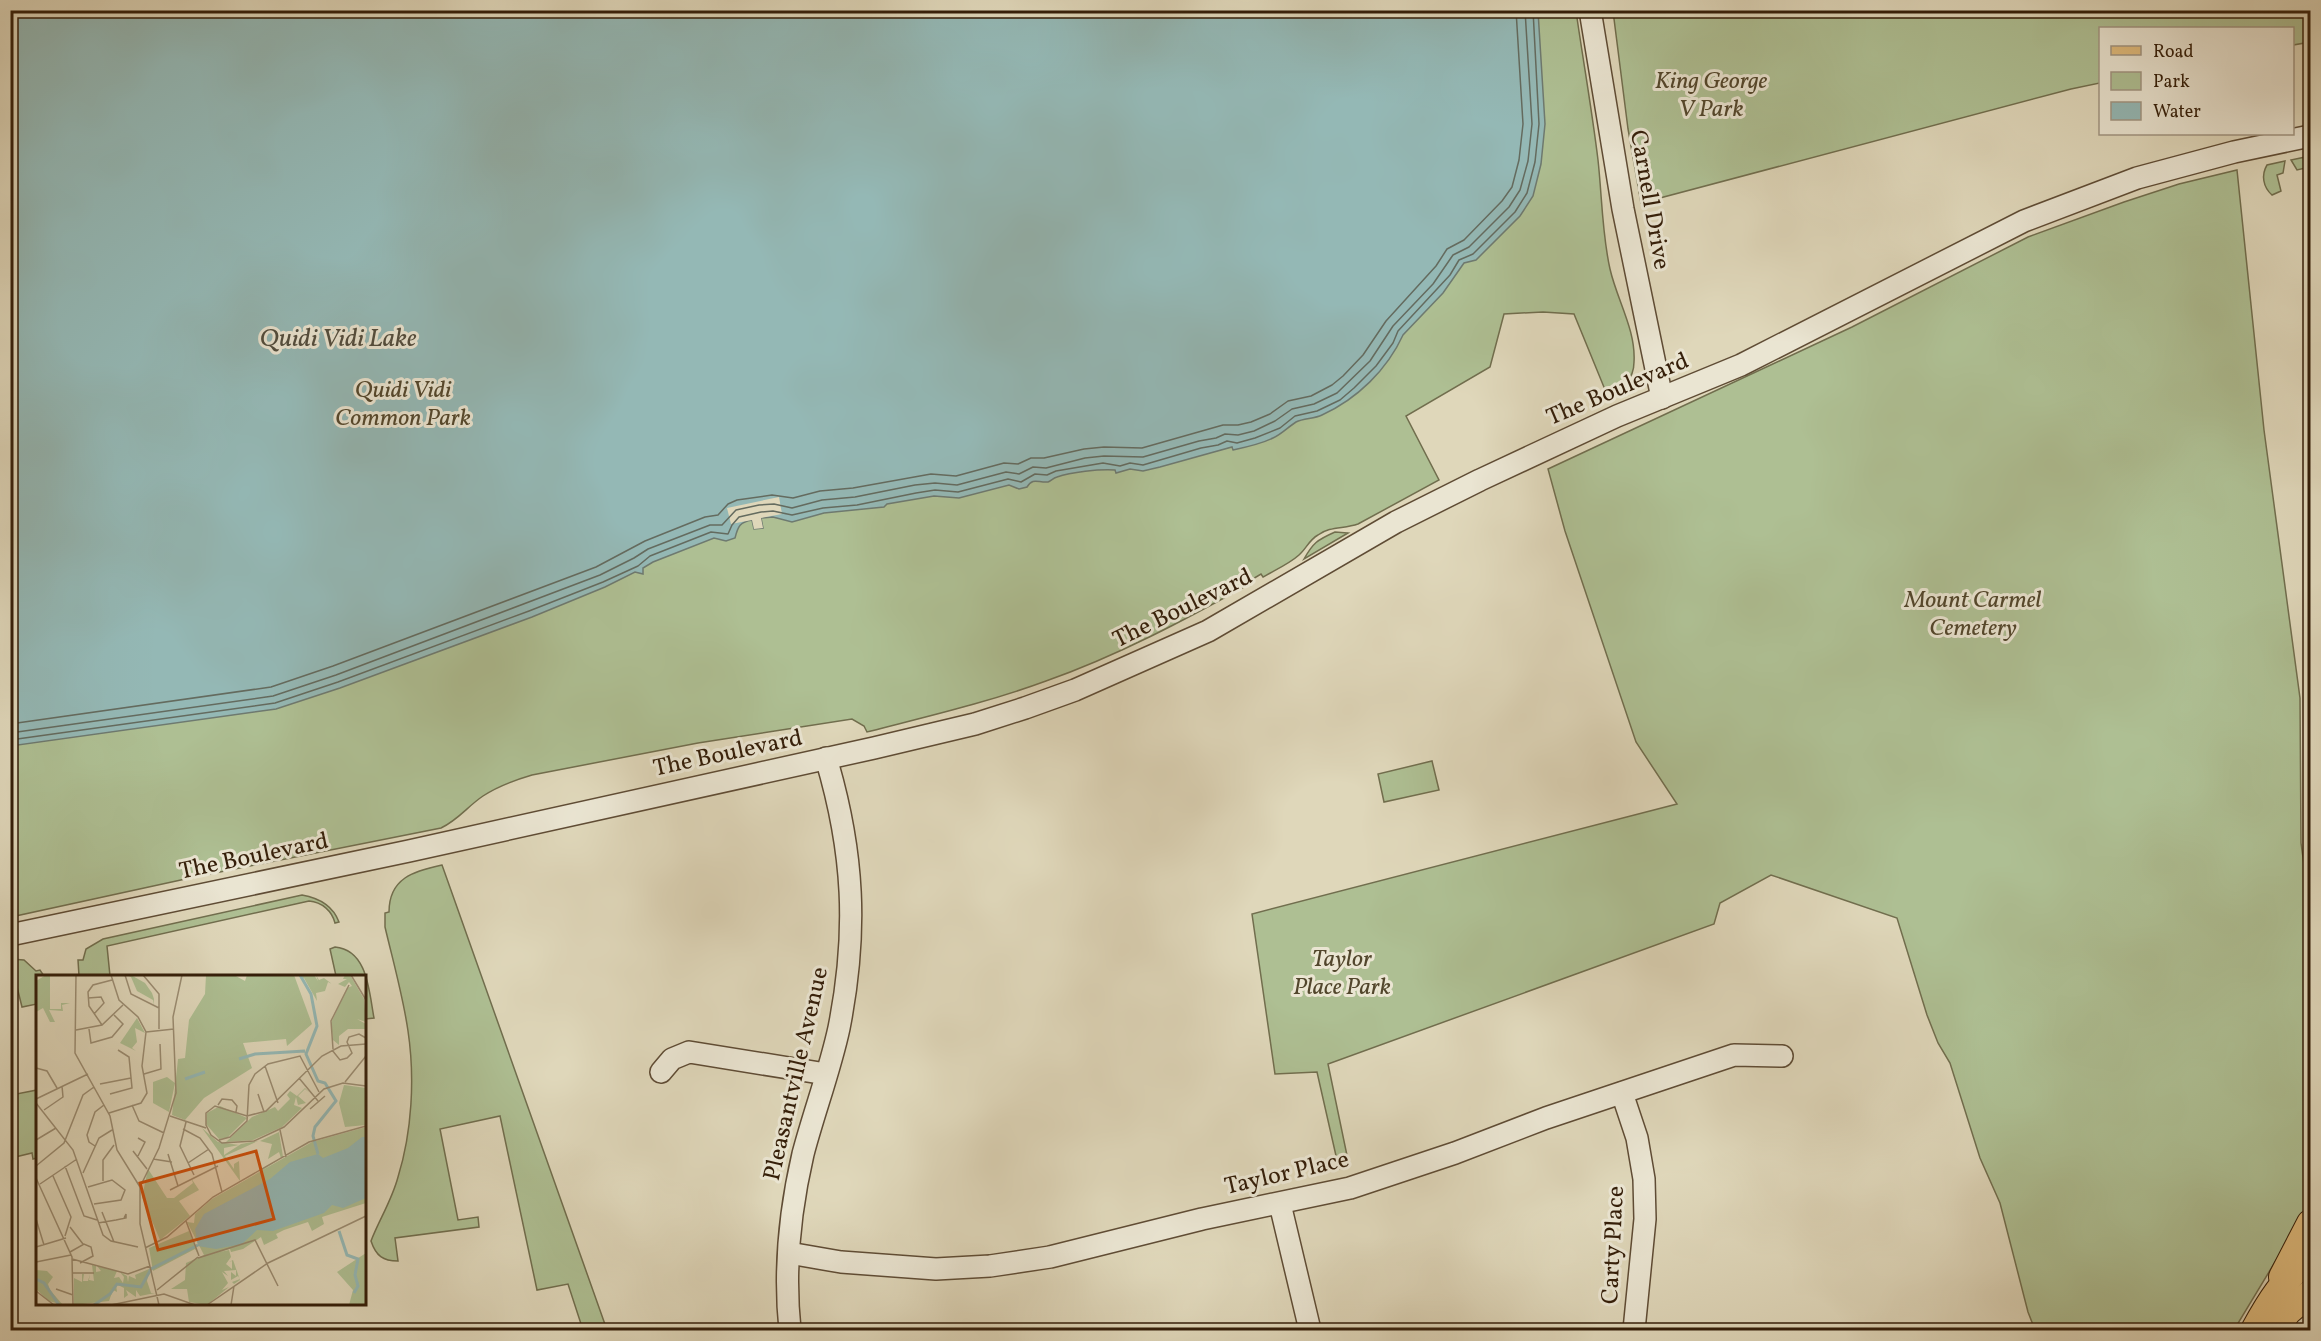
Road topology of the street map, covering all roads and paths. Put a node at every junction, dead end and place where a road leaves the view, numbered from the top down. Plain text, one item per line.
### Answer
1 (1590, 10) edge
2 (2310, 136) edge
3 (1662, 398) junction
4 (826, 758) junction
5 (10, 935) edge
6 (1782, 1056) dead end
7 (661, 1072) dead end
8 (826, 1074) junction
9 (1622, 1093) junction
10 (1280, 1204) junction
11 (2310, 1223) edge
12 (789, 1253) junction
13 (2310, 1260) edge
14 (2310, 1293) edge
15 (2271, 1299) junction
16 (2310, 1316) edge
17 (790, 1330) edge
18 (1310, 1330) edge
19 (1634, 1330) edge
20 (2254, 1330) edge
21 (2274, 1330) edge
22 (2286, 1330) edge

1 - 3 street, Carnell Drive
2 - 3 street, The Boulevard
3 - 4 street, The Boulevard
4 - 5 street, The Boulevard
4 - 8 street, Pleasantville Avenue
6 - 9 street, Taylor Place
7 - 8 street
8 - 12 street, Pleasantville Avenue
9 - 10 street, Taylor Place
9 - 19 street, Carty Place
10 - 12 street, Taylor Place
10 - 18 street
11 - 15 main road
12 - 17 street, Pleasantville Avenue
13 - 15 main road
14 - 21 main road
15 - 20 main road
16 - 22 main road

